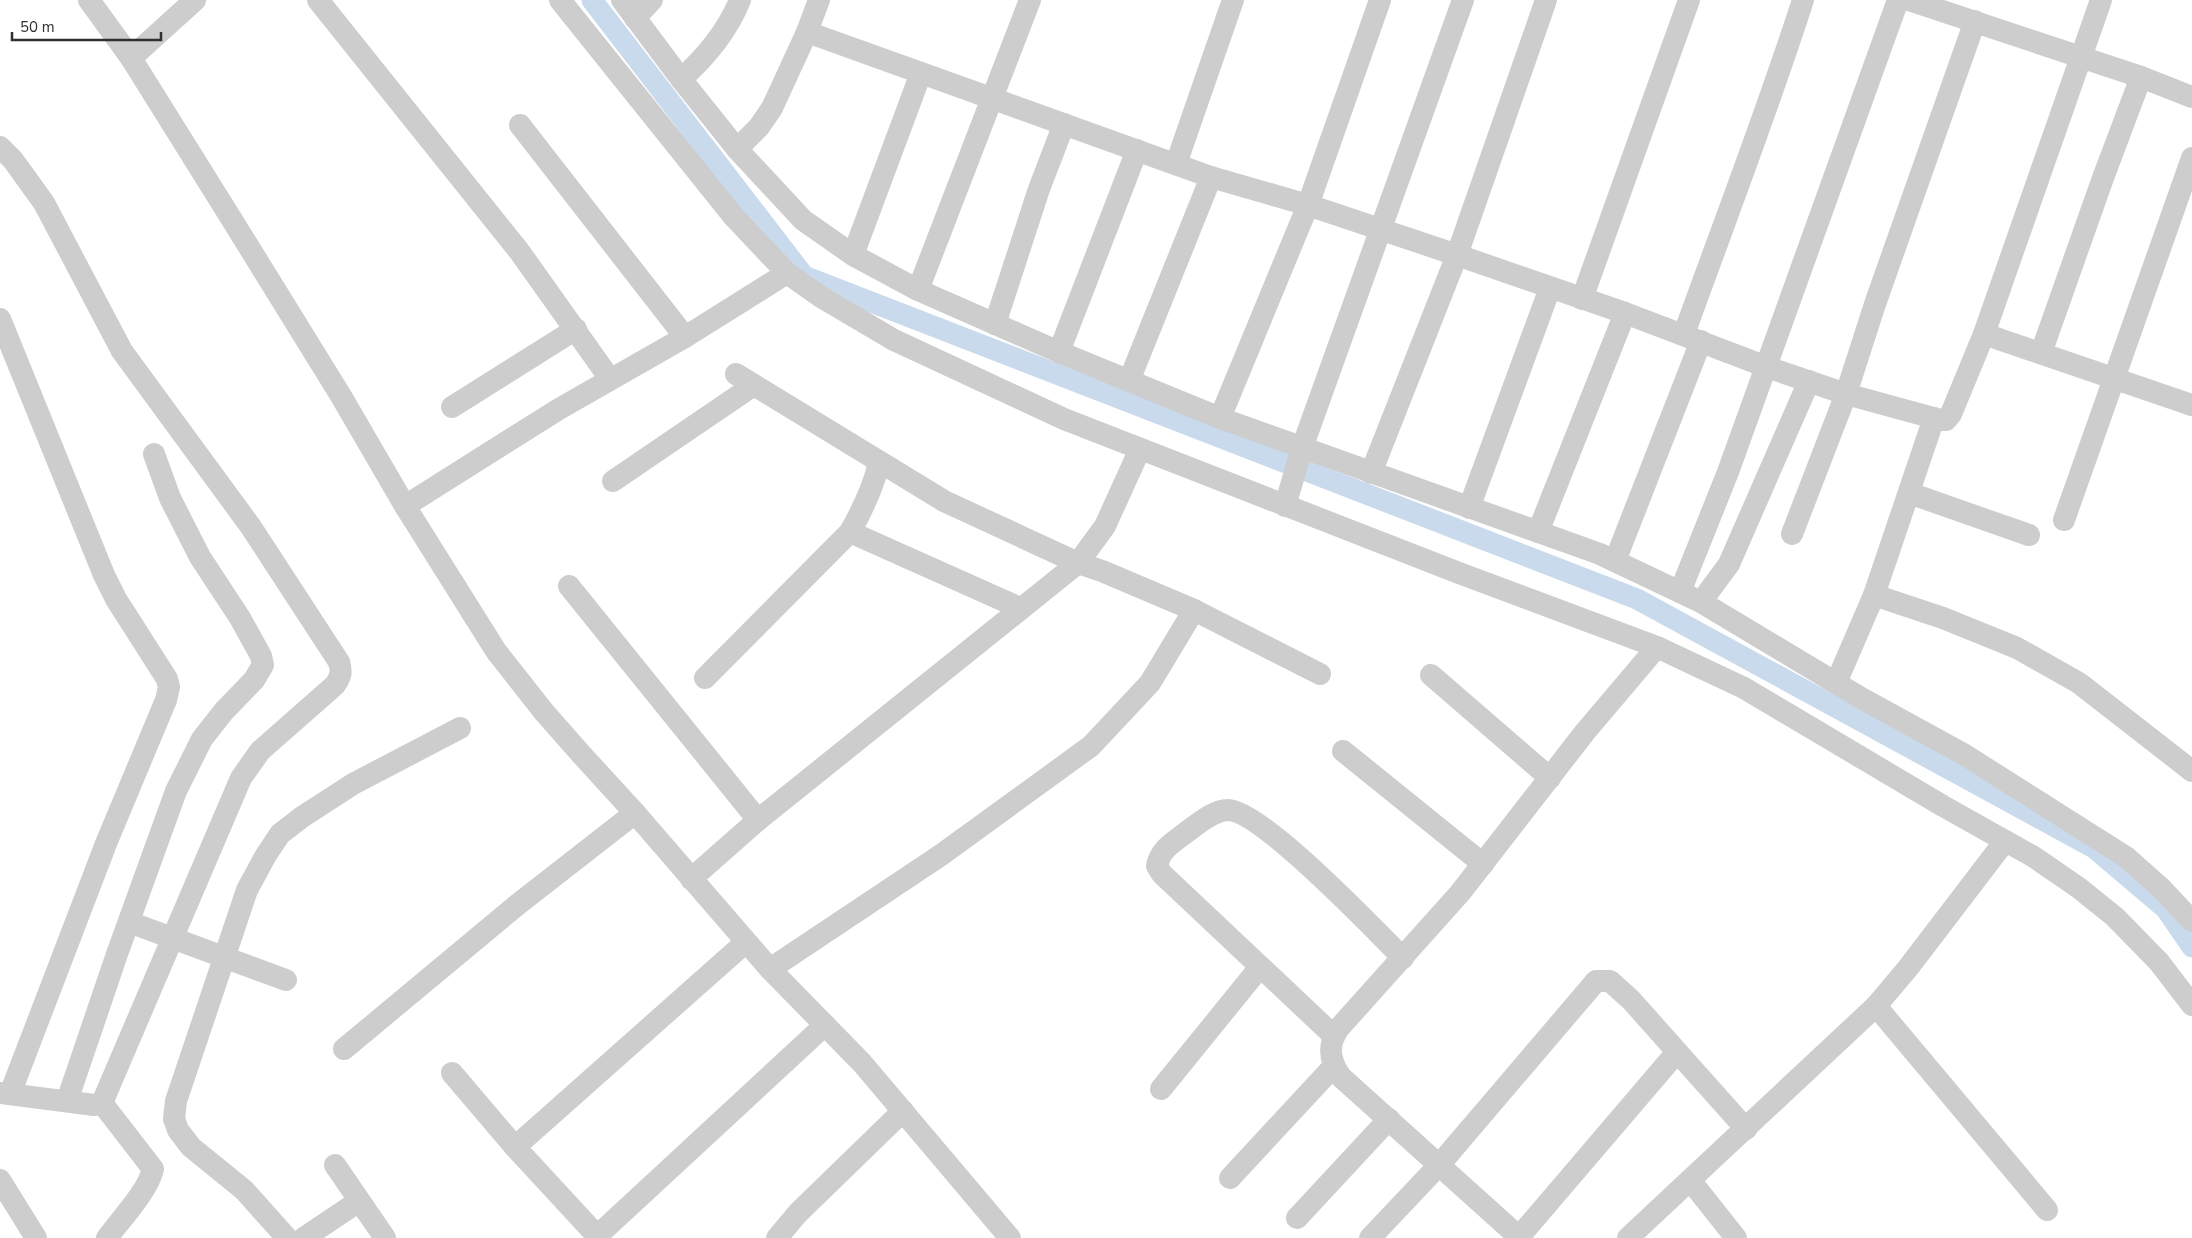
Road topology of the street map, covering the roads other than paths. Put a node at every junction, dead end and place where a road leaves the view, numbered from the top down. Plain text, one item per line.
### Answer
1 (89, 0) edge
2 (195, 0) edge
3 (318, 0) edge
4 (560, 0) edge
5 (652, 0) edge
6 (740, 0) edge
7 (819, 0) edge
8 (1030, 0) edge
9 (1233, 0) edge
10 (1380, 0) edge
11 (1463, 0) edge
12 (1546, 0) edge
13 (1689, 0) edge
14 (1803, 0) edge
15 (1898, 0) edge
16 (1909, 0) edge
17 (2101, 0) edge
18 (629, 9) edge
19 (1975, 21) junction
20 (807, 32) junction
21 (131, 58) junction
22 (2082, 58) junction
23 (921, 73) junction
24 (2141, 77) junction
25 (681, 79) junction
26 (2192, 97) edge
27 (993, 98) junction
28 (1064, 124) junction
29 (520, 125) dead end
30 (0, 147) edge
31 (737, 148) junction
32 (1137, 150) junction
33 (2192, 158) edge
34 (1176, 164) junction
35 (1211, 177) junction
36 (1308, 204) junction
37 (1381, 229) junction
38 (1457, 254) junction
39 (852, 255) junction
40 (787, 273) junction
41 (1550, 288) junction
42 (918, 290) junction
43 (1582, 299) junction
44 (1626, 313) junction
45 (0, 319) edge
46 (994, 324) junction
47 (576, 329) junction
48 (1984, 334) junction
49 (685, 336) junction
50 (1692, 338) junction
51 (1059, 352) junction
52 (2041, 353) junction
53 (1767, 367) junction
54 (2113, 377) junction
55 (610, 379) junction
56 (1129, 381) junction
57 (1809, 381) junction
58 (1846, 394) junction
59 (2192, 404) edge
60 (452, 407) dead end
61 (1220, 418) junction
62 (1934, 418) junction
63 (1140, 449) junction
64 (154, 454) dead end
65 (1300, 456) junction
66 (879, 463) junction
67 (1371, 473) junction
68 (613, 481) dead end
69 (1910, 493) junction
70 (1288, 497) junction
71 (405, 506) junction
72 (1469, 508) junction
73 (2064, 520) dead end
74 (850, 532) junction
75 (1538, 532) junction
76 (1792, 534) dead end
77 (2028, 535) dead end
78 (1615, 562) junction
79 (1078, 563) junction
80 (569, 586) dead end
81 (1680, 592) junction
82 (1874, 595) junction
83 (1701, 602) junction
84 (1020, 608) junction
85 (1194, 610) junction
86 (1656, 647) junction
87 (1320, 674) dead end
88 (1431, 674) dead end
89 (705, 678) dead end
90 (1836, 683) junction
91 (460, 728) dead end
92 (1342, 751) dead end
93 (2192, 771) edge
94 (1550, 778) junction
95 (635, 813) junction
96 (758, 820) junction
97 (2005, 840) junction
98 (1483, 864) junction
99 (691, 879) junction
100 (2192, 921) edge
101 (129, 922) junction
102 (171, 937) junction
103 (746, 942) junction
104 (224, 956) junction
105 (1403, 958) junction
106 (1260, 967) junction
107 (770, 968) junction
108 (286, 980) dead end
109 (2192, 1005) edge
110 (1876, 1006) junction
111 (825, 1025) junction
112 (1334, 1036) junction
113 (344, 1049) dead end
114 (1677, 1052) junction
115 (1334, 1066) junction
116 (452, 1073) dead end
117 (1161, 1089) dead end
118 (5, 1094) edge
119 (67, 1100) junction
120 (102, 1102) junction
121 (902, 1111) junction
122 (1389, 1119) junction
123 (1746, 1129) junction
124 (515, 1146) junction
125 (1440, 1164) junction
126 (335, 1165) dead end
127 (1230, 1178) dead end
128 (0, 1180) edge
129 (1690, 1180) junction
130 (359, 1201) junction
131 (2047, 1210) dead end
132 (1297, 1218) dead end
133 (1639, 1234) edge
134 (598, 1237) edge
135 (36, 1238) edge
136 (107, 1238) edge
137 (287, 1238) edge
138 (304, 1238) edge
139 (385, 1238) edge
140 (777, 1238) edge
141 (1010, 1238) edge
142 (1370, 1238) edge
143 (1520, 1238) edge
144 (1736, 1238) edge

1 - 21 street
2 - 21 street
3 - 47 street
4 - 40 street
5 - 18 street
6 - 25 street
7 - 20 street
8 - 27 street
9 - 34 street
10 - 36 street
11 - 37 street
12 - 38 street
13 - 43 street
14 - 50 street
15 - 53 street
16 - 19 street
17 - 22 street
18 - 25 street
19 - 22 street
19 - 58 street
20 - 23 street
20 - 31 street
21 - 71 street
22 - 24 street
22 - 48 street
23 - 27 street
23 - 39 street
24 - 26 street
24 - 52 street
25 - 31 street
27 - 28 street
27 - 42 street
28 - 32 street
28 - 46 street
29 - 49 street
30 - 102 street
31 - 39 street
32 - 34 street
32 - 51 street
33 - 54 street
34 - 35 street
35 - 36 street
35 - 56 street
36 - 37 street
36 - 61 street
37 - 38 street
37 - 65 street
38 - 41 street
38 - 67 street
39 - 42 street
40 - 49 street
40 - 63 street
41 - 43 street
41 - 72 street
42 - 46 street
43 - 44 street
44 - 50 street
44 - 75 street
45 - 118 street
46 - 51 street
47 - 55 street
47 - 60 street
48 - 52 street
48 - 62 street
49 - 55 street
50 - 53 street
50 - 78 street
51 - 56 street
52 - 54 street
53 - 57 street
53 - 81 street
54 - 59 street
54 - 73 street
55 - 71 street
56 - 61 street
57 - 58 street
57 - 83 street
58 - 62 street
58 - 76 street
61 - 65 street
62 - 69 street
63 - 70 street
63 - 79 street
64 - 101 street
65 - 67 street
65 - 70 street
66 - 68 street
66 - 74 street
66 - 79 street
67 - 72 street
69 - 77 street
69 - 82 street
70 - 86 street
71 - 95 street
72 - 75 street
74 - 84 street
74 - 89 street
75 - 78 street
78 - 81 street
79 - 84 street
79 - 85 street
80 - 96 street
81 - 83 street
82 - 90 street
82 - 93 street
83 - 90 street
84 - 96 street
85 - 87 street
85 - 107 street
86 - 94 street
86 - 97 street
88 - 94 street
90 - 100 street
91 - 104 street
92 - 98 street
94 - 98 street
95 - 99 street
95 - 113 street
96 - 99 street
97 - 109 street
97 - 110 street
98 - 105 street
99 - 103 street
101 - 102 street
101 - 119 street
102 - 104 street
102 - 120 street
103 - 107 street
103 - 124 street
104 - 108 street
104 - 137 street
105 - 106 street
105 - 112 street
106 - 112 street
106 - 117 street
107 - 111 street
110 - 123 street
110 - 131 street
111 - 121 street
111 - 134 street
112 - 115 street
114 - 123 street
114 - 125 street
114 - 143 street
115 - 122 street
115 - 127 street
116 - 124 street
118 - 119 street
119 - 120 street
120 - 136 street
121 - 140 street
121 - 141 street
122 - 125 street
122 - 132 street
123 - 129 street
124 - 134 street
125 - 142 street
125 - 143 street
126 - 130 street
128 - 135 street
129 - 133 street
129 - 144 street
130 - 138 street
130 - 139 street

